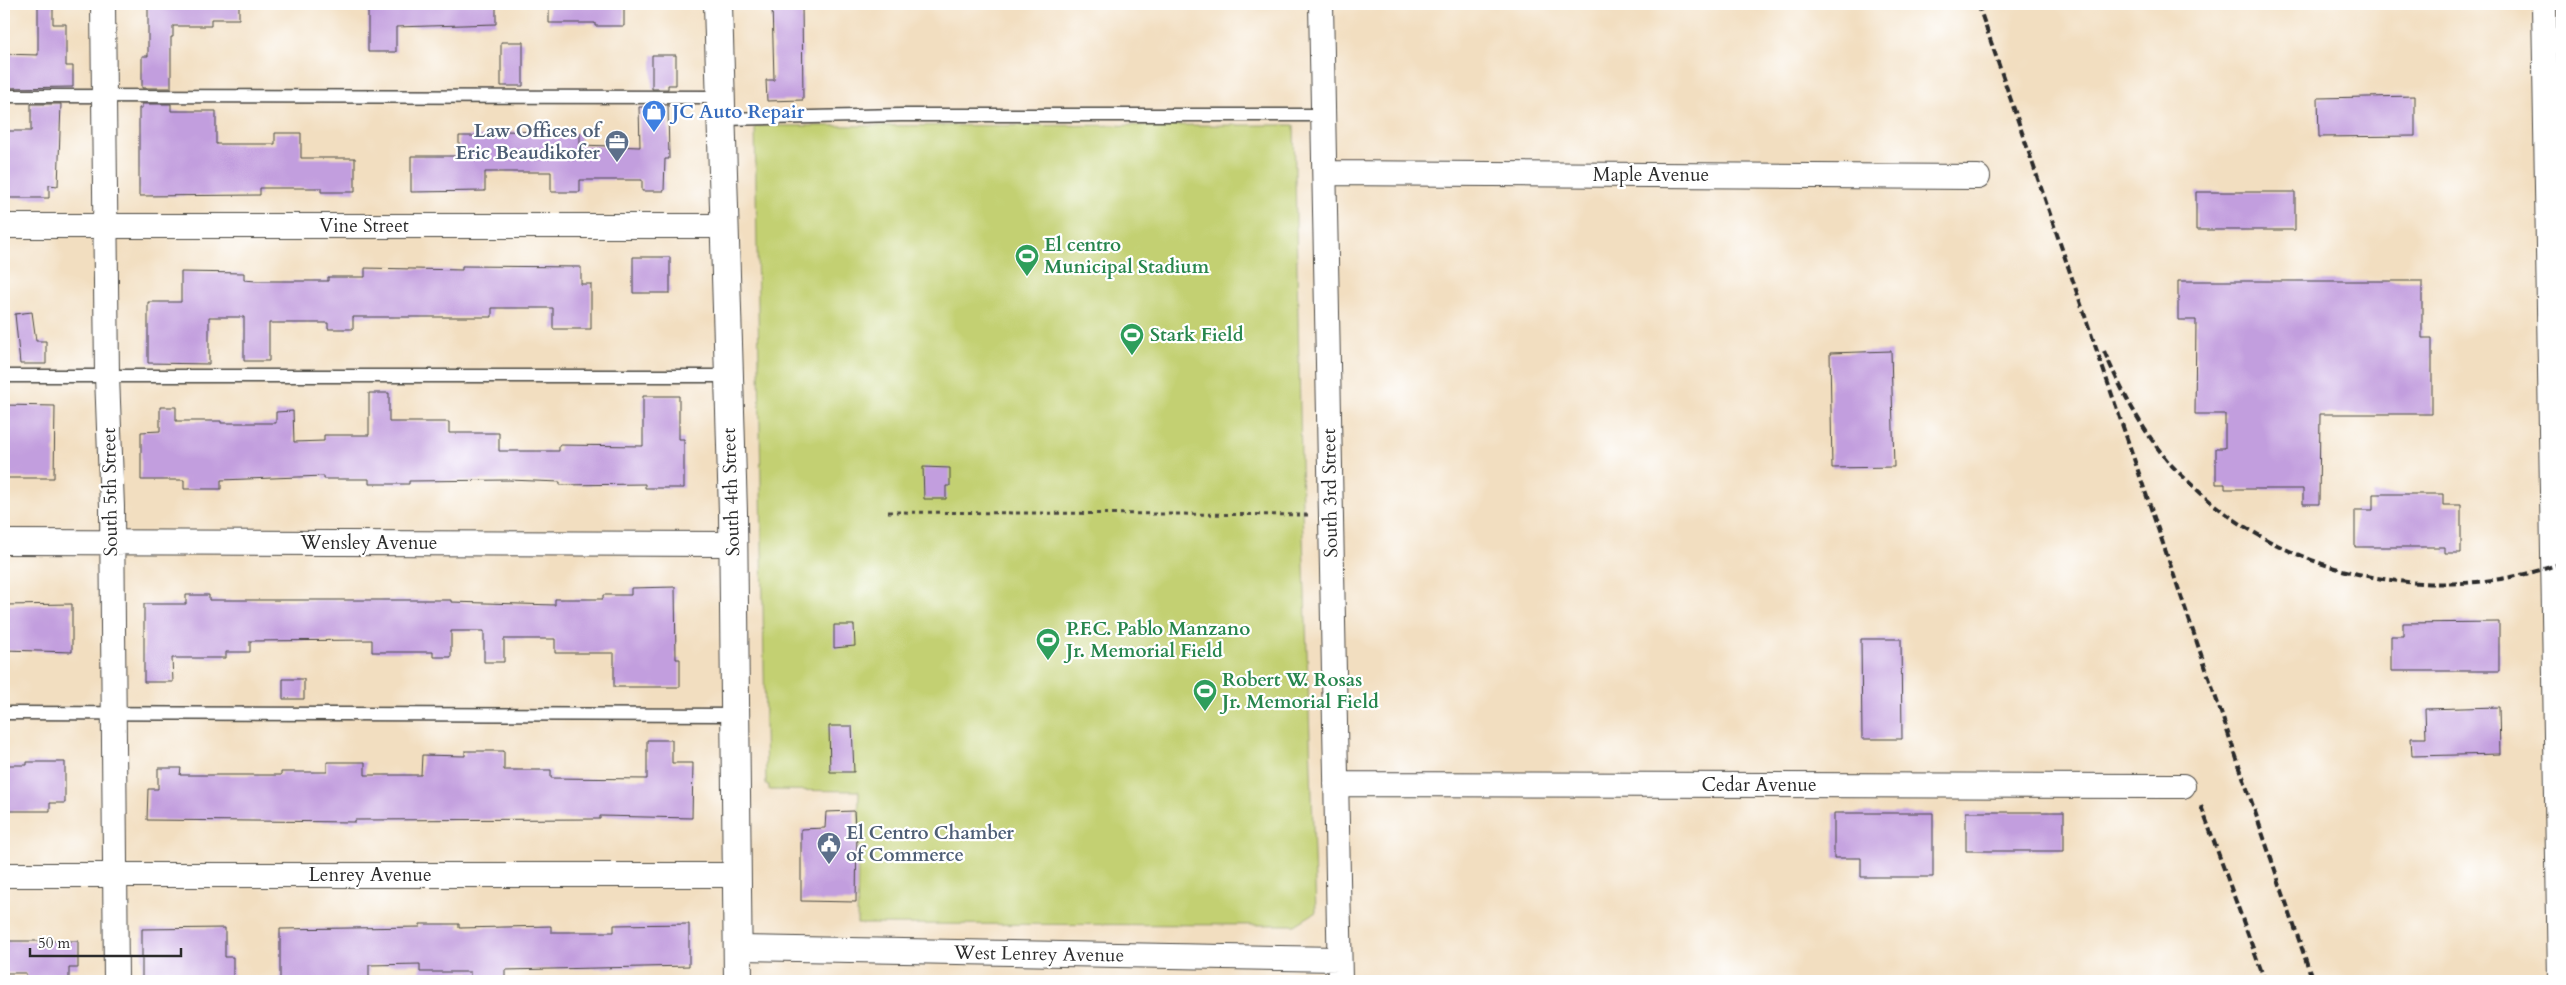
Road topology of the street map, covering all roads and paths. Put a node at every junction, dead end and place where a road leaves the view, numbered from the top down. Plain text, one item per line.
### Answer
1 (103, 4) edge
2 (718, 4) edge
3 (1321, 4) edge
4 (2544, 4) edge
5 (4, 96) edge
6 (104, 97) junction
7 (721, 108) junction
8 (1323, 115) junction
9 (1324, 173) junction
10 (1978, 177) dead end
11 (4, 226) edge
12 (106, 226) junction
13 (724, 226) junction
14 (4, 376) edge
15 (107, 376) junction
16 (727, 376) junction
17 (888, 512) dead end
18 (1331, 515) junction
19 (4, 542) edge
20 (111, 543) junction
21 (733, 544) junction
22 (4, 713) edge
23 (114, 713) junction
24 (736, 715) junction
25 (1336, 784) junction
26 (2183, 786) dead end
27 (4, 875) edge
28 (116, 875) junction
29 (737, 875) junction
30 (738, 948) junction
31 (1340, 970) edge
32 (116, 981) edge
33 (738, 981) edge
34 (2560, 981) edge

1 - 6 street, South 5th Street
2 - 7 main road, South 4th Street
3 - 8 street, South 3rd Street
4 - 34 street
5 - 6 lane
6 - 7 lane
6 - 12 street, South 5th Street
7 - 8 lane
7 - 13 main road, South 4th Street
8 - 9 street, South 3rd Street
9 - 10 street, Maple Avenue
9 - 18 street, South 3rd Street
11 - 12 street, Vine Street
12 - 13 street, Vine Street
12 - 15 street, South 5th Street
13 - 16 main road, South 4th Street
14 - 15 lane
15 - 16 lane
15 - 20 street, South 5th Street
16 - 21 main road, South 4th Street
17 - 18 path
18 - 25 street, South 3rd Street
19 - 20 street, Wensley Avenue
20 - 21 street, Wensley Avenue
20 - 23 street, South 5th Street
21 - 24 main road, South 4th Street
22 - 23 lane
23 - 24 lane
23 - 28 street, South 5th Street
24 - 29 main road, South 4th Street
25 - 26 street, Cedar Avenue
25 - 31 street, South 3rd Street
27 - 28 street, Lenrey Avenue
28 - 29 street, Lenrey Avenue
28 - 32 street, South 5th Street
29 - 30 main road, South 4th Street
30 - 31 street, West Lenrey Avenue
30 - 33 main road, South 4th Street

